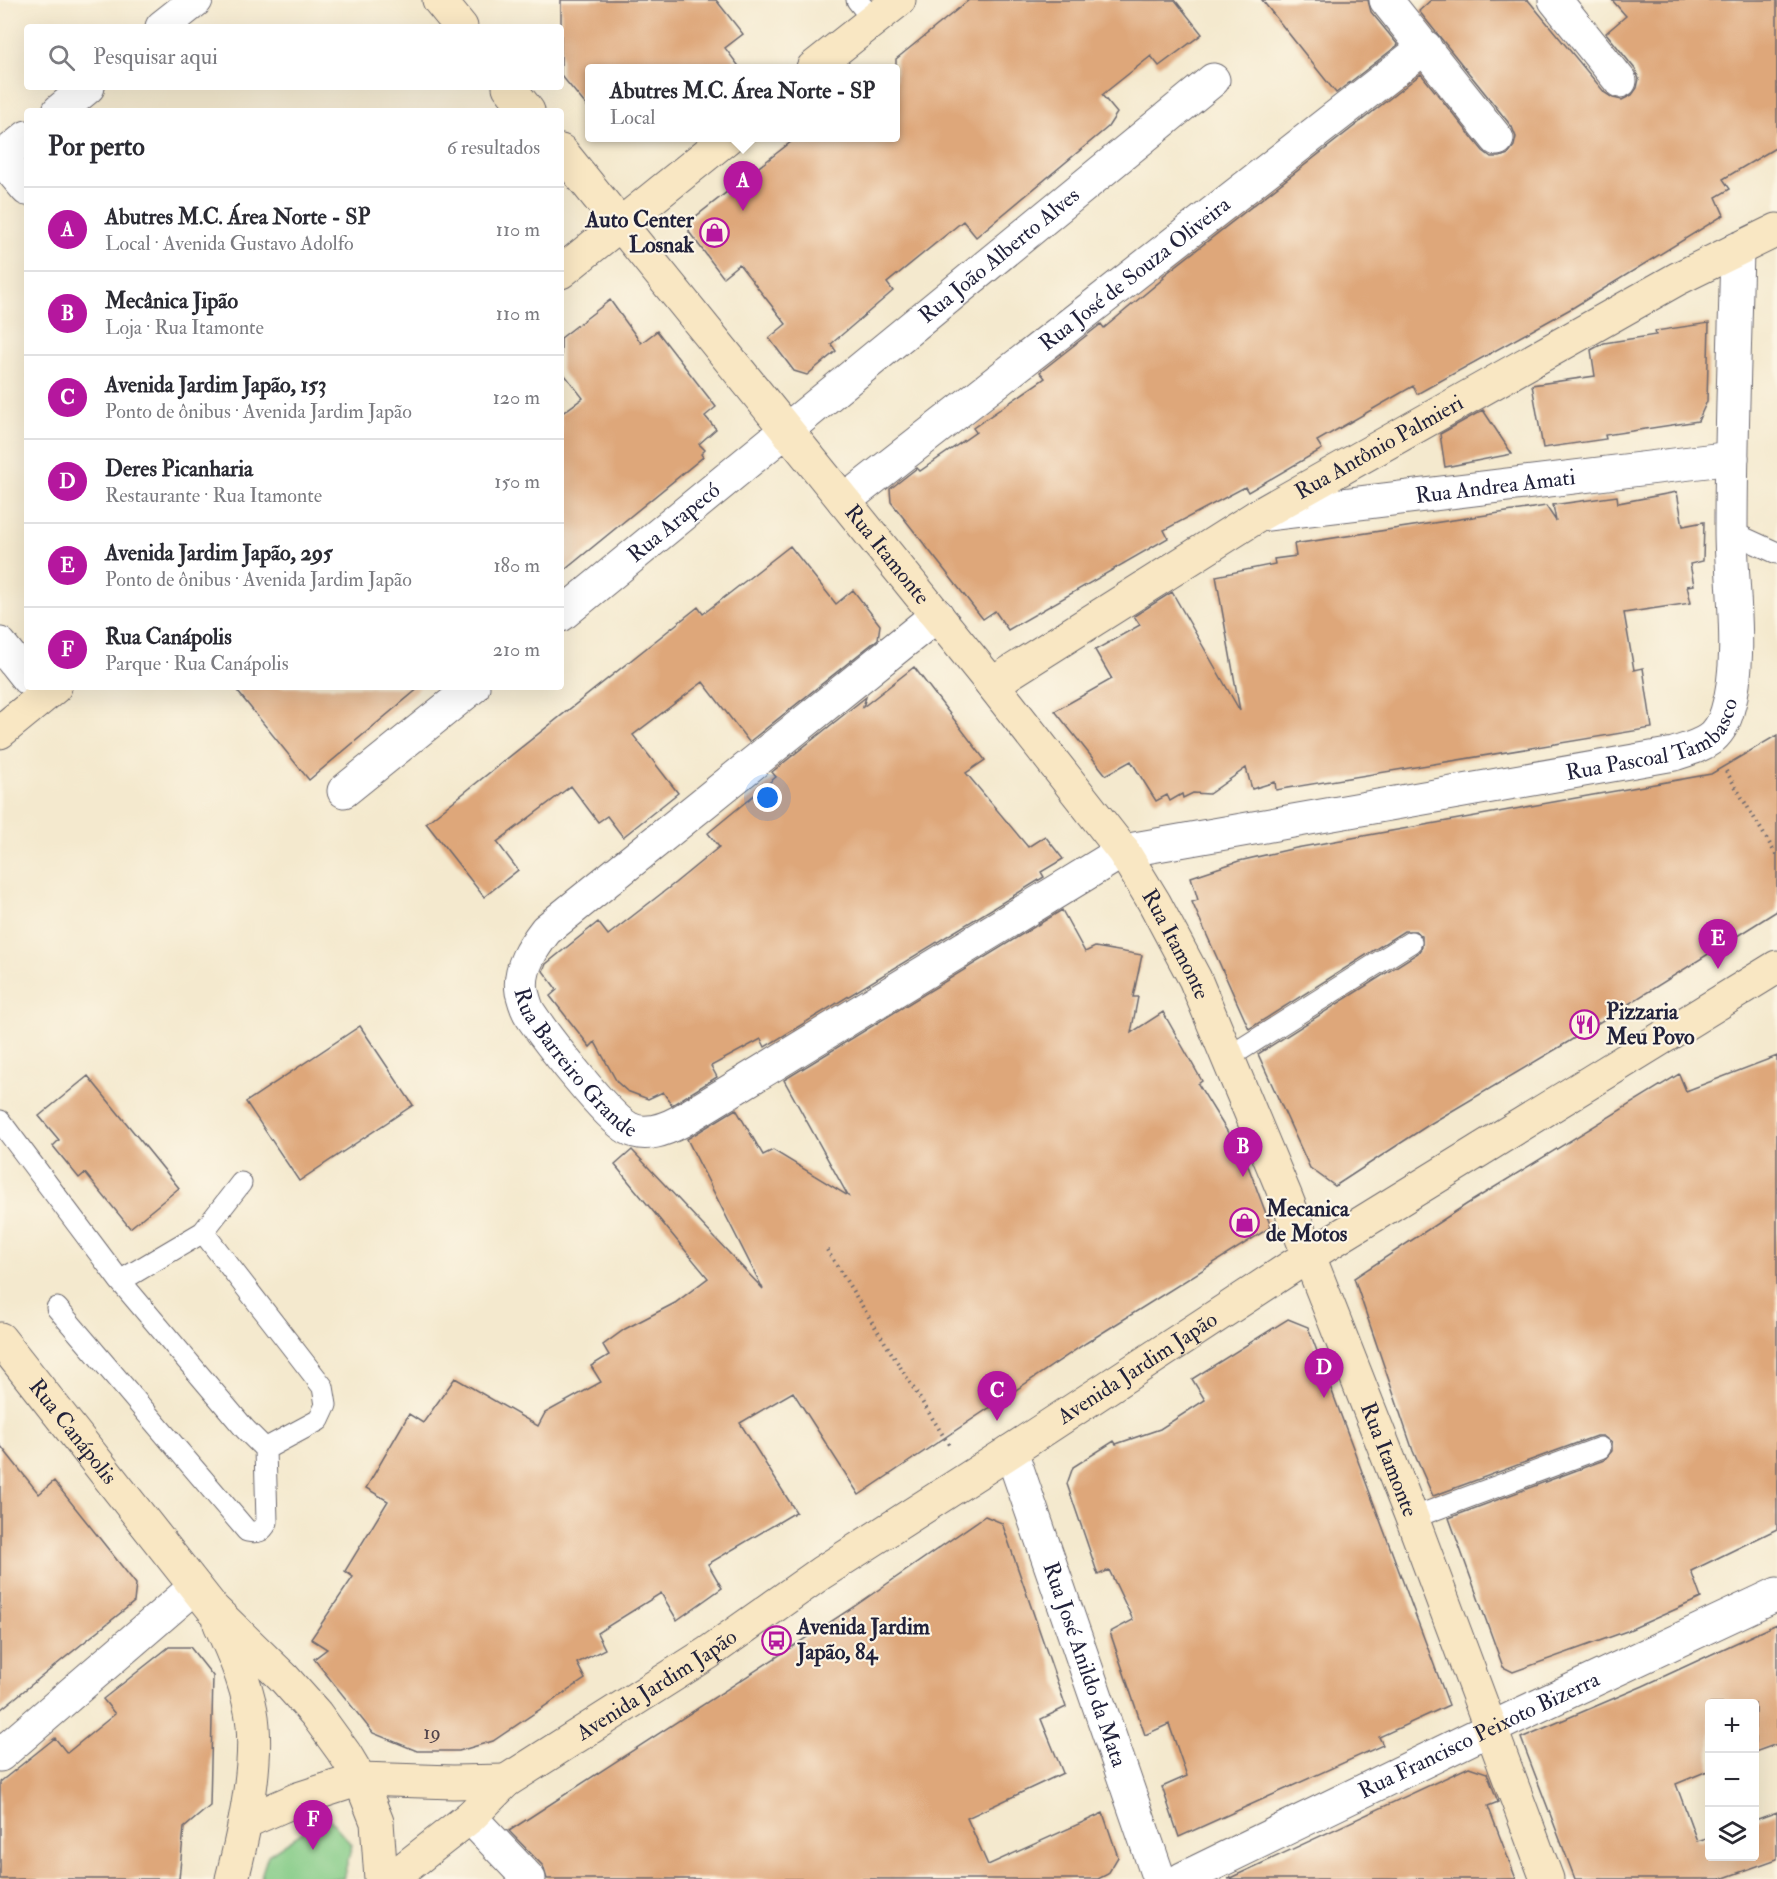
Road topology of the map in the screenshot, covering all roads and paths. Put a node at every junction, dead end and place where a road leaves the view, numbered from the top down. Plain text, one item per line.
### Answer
1 (196, 0) edge
2 (439, 0) edge
3 (899, 0) edge
4 (1386, 0) edge
5 (1555, 0) edge
6 (865, 10) edge
7 (166, 24) edge
8 (459, 24) edge
9 (1425, 47) junction
10 (817, 64) edge
11 (1213, 80) dead end
12 (1620, 81) dead end
13 (84, 90) edge
14 (511, 90) edge
15 (63, 108) edge
16 (526, 108) edge
17 (24, 139) edge
18 (1497, 139) dead end
19 (722, 142) edge
20 (564, 156) edge
21 (1, 158) edge
22 (24, 185) edge
23 (619, 223) junction
24 (1763, 242) edge
25 (564, 269) edge
26 (787, 432) junction
27 (1732, 458) junction
28 (844, 501) junction
29 (1259, 514) junction
30 (1731, 532) junction
31 (1777, 553) edge
32 (564, 613) edge
33 (937, 615) junction
34 (0, 644) edge
35 (24, 670) edge
36 (992, 684) junction
37 (37, 690) edge
38 (468, 690) edge
39 (0, 732) edge
40 (1709, 742) junction
41 (344, 792) dead end
42 (1123, 851) junction
43 (1777, 856) edge
44 (1411, 942) dead end
45 (1777, 967) edge
46 (1229, 1057) junction
47 (0, 1122) edge
48 (242, 1183) dead end
49 (202, 1232) junction
50 (827, 1250) dead end
51 (1308, 1256) junction
52 (120, 1281) junction
53 (57, 1308) dead end
54 (0, 1339) edge
55 (945, 1438) dead end
56 (1600, 1448) dead end
57 (265, 1449) junction
58 (1011, 1451) junction
59 (1412, 1518) junction
60 (1777, 1594) edge
61 (204, 1598) junction
62 (1489, 1729) junction
63 (0, 1755) edge
64 (360, 1779) junction
65 (506, 1781) junction
66 (470, 1817) junction
67 (245, 1822) junction
68 (232, 1879) edge
69 (381, 1879) edge
70 (391, 1879) edge
71 (529, 1879) edge
72 (1159, 1879) edge
73 (1182, 1879) edge
74 (1547, 1879) edge

1 - 7 street
2 - 8 main road
3 - 6 main road
4 - 9 street
5 - 12 street
6 - 10 main road
9 - 18 street
9 - 28 street, Rua José de Souza Oliveira
11 - 26 street, Rua João Alberto Alves
13 - 15 street
14 - 16 main road
17 - 21 street
19 - 23 main road
20 - 23 main road, Rua Itamonte
21 - 22 street
23 - 25 main road
23 - 26 main road, Rua Itamonte
24 - 27 street, Rua Pascoal Tambasco
24 - 29 main road, Rua Antônio Palmieri
26 - 28 main road, Rua Itamonte
26 - 32 street, Rua Arapecó
27 - 29 street, Rua Andrea Amati
27 - 30 street, Rua Pascoal Tambasco
28 - 33 main road, Rua Itamonte
29 - 36 main road, Rua Antônio Palmieri
30 - 31 lane
30 - 40 street, Rua Pascoal Tambasco
33 - 36 main road, Rua Itamonte
33 - 42 street, Rua Barreiro Grande
34 - 35 street
36 - 42 main road, Rua Itamonte
37 - 39 main road
38 - 41 street
40 - 42 street, Rua Pascoal Tambasco
40 - 43 path
42 - 46 main road, Rua Itamonte
44 - 46 lane
45 - 51 main road, Avenida Jardim Japão
46 - 51 main road, Rua Itamonte
47 - 52 lane
48 - 49 lane
49 - 52 lane
49 - 57 lane
50 - 55 path
51 - 58 main road, Avenida Jardim Japão
51 - 59 main road, Rua Itamonte
52 - 57 lane
53 - 57 lane
54 - 61 main road, Rua Canápolis
56 - 59 lane
58 - 65 main road, Avenida Jardim Japão
58 - 72 street, Rua José Anildo da Mata
59 - 62 main road, Rua Itamonte
60 - 62 street, Rua Francisco Peixoto Bizerra
61 - 63 street
61 - 64 main road, Rua Canápolis
61 - 67 main road, Rua Canápolis
62 - 73 street, Rua Francisco Peixoto Bizerra
62 - 74 main road, Rua Itamonte
64 - 65 main road
64 - 67 main road
64 - 69 main road, Rua Canápolis
65 - 66 main road, Avenida Jardim Japão
66 - 70 main road, Avenida Jardim Japão
66 - 71 street
67 - 68 main road, Rua Canápolis

